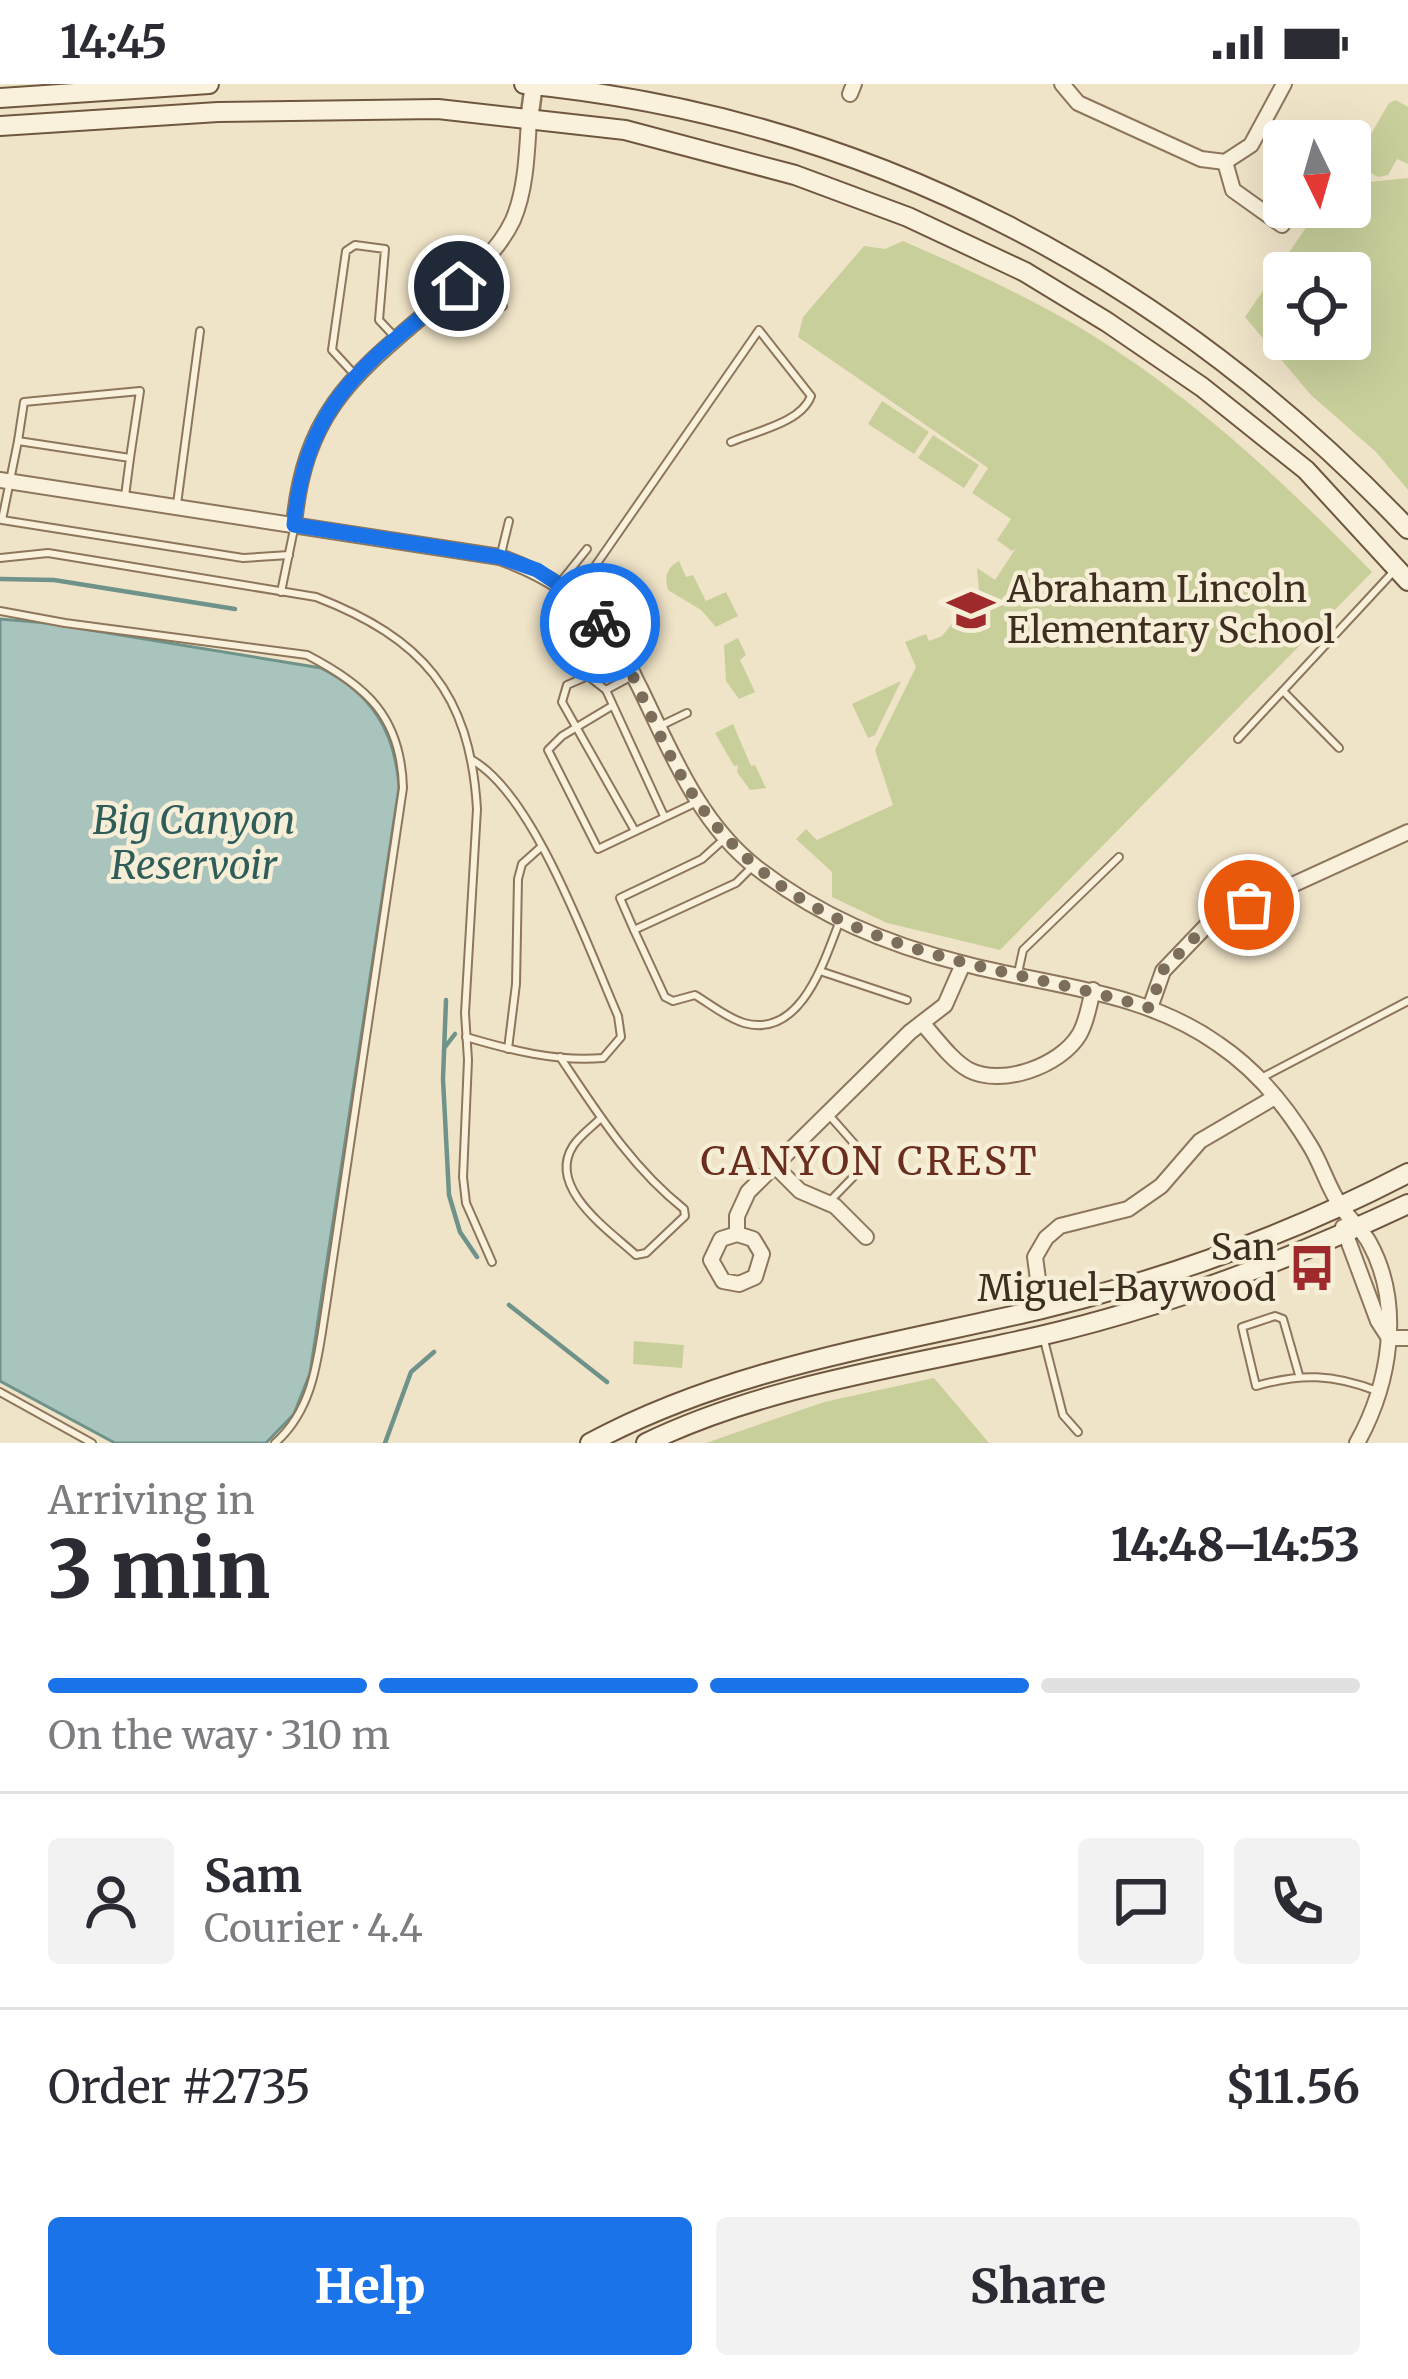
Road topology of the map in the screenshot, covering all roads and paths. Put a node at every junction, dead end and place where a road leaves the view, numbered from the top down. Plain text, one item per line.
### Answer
1 (209, 84) edge
2 (524, 84) edge
3 (534, 84) edge
4 (1062, 84) edge
5 (1284, 84) edge
6 (0, 98) edge
7 (529, 120) junction
8 (0, 126) edge
9 (1225, 162) junction
10 (1263, 212) edge
11 (459, 286) junction
12 (503, 306) dead end
13 (200, 331) dead end
14 (397, 339) junction
15 (355, 375) junction
16 (18, 441) junction
17 (731, 442) dead end
18 (130, 458) junction
19 (4, 481) edge
20 (125, 496) junction
21 (177, 504) junction
22 (509, 521) dead end
23 (294, 525) junction
24 (1408, 529) edge
25 (587, 549) dead end
26 (289, 555) junction
27 (500, 557) junction
28 (0, 558) edge
29 (1404, 568) edge
30 (559, 584) junction
31 (281, 592) junction
32 (575, 595) junction
33 (0, 611) edge
34 (623, 611) dead end
35 (606, 629) junction
36 (633, 675) junction
37 (606, 690) junction
38 (1282, 691) junction
39 (612, 706) junction
40 (687, 713) dead end
41 (578, 727) junction
42 (658, 727) junction
43 (1238, 739) dead end
44 (1339, 748) dead end
45 (472, 760) junction
46 (698, 801) junction
47 (665, 818) junction
48 (635, 832) junction
49 (1408, 832) edge
50 (727, 838) junction
51 (541, 847) junction
52 (1119, 857) dead end
53 (754, 866) junction
54 (839, 922) junction
55 (634, 930) junction
56 (963, 964) junction
57 (820, 971) junction
58 (1018, 973) junction
59 (1093, 990) junction
60 (907, 1000) dead end
61 (1408, 1001) edge
62 (1150, 1008) junction
63 (922, 1023) junction
64 (465, 1037) junction
65 (508, 1049) junction
66 (560, 1057) junction
67 (1259, 1080) junction
68 (1275, 1097) junction
69 (829, 1115) junction
70 (601, 1118) junction
71 (775, 1166) junction
72 (1408, 1173) edge
73 (829, 1202) junction
74 (1408, 1204) edge
75 (1341, 1208) junction
76 (1351, 1230) junction
77 (737, 1234) dead end
78 (866, 1237) dead end
79 (492, 1262) dead end
80 (1042, 1309) junction
81 (1043, 1335) junction
82 (1389, 1338) junction
83 (1408, 1338) edge
84 (1299, 1375) junction
85 (1377, 1391) junction
86 (0, 1392) edge
87 (1078, 1432) dead end
88 (92, 1443) edge
89 (275, 1443) edge
90 (590, 1443) edge
91 (646, 1443) edge
92 (1357, 1443) edge

1 - 6 main road
2 - 3 main road
3 - 7 street
3 - 24 main road
4 - 9 street
5 - 9 street
7 - 8 main road
7 - 11 street
7 - 29 main road
9 - 10 street
11 - 12 lane
11 - 14 street
13 - 21 lane
14 - 15 street
14 - 15 lane
15 - 23 street
16 - 18 lane
16 - 18 lane
16 - 19 lane
17 - 32 lane
18 - 20 lane
19 - 20 street
19 - 26 lane
20 - 21 street
21 - 23 street
22 - 27 lane
23 - 26 lane
23 - 27 street
25 - 30 lane
26 - 31 lane
27 - 30 street
28 - 31 lane
29 - 38 lane
30 - 32 street
31 - 45 lane
32 - 35 street
33 - 89 lane
34 - 35 lane
35 - 36 street
36 - 37 lane
36 - 42 street
37 - 39 lane
37 - 41 lane
38 - 43 lane
38 - 44 lane
39 - 41 lane
39 - 47 lane
40 - 42 lane
41 - 48 lane
41 - 48 lane
42 - 46 street
45 - 51 lane
45 - 64 lane
46 - 47 lane
46 - 50 street
47 - 48 lane
49 - 62 street
50 - 53 street
50 - 55 lane
51 - 65 lane
51 - 66 lane
52 - 58 lane
53 - 54 street
53 - 55 lane
54 - 56 street
54 - 57 lane
55 - 57 lane
56 - 58 street
56 - 63 street
57 - 60 lane
58 - 59 street
59 - 62 street
59 - 63 street
61 - 67 lane
62 - 67 street
63 - 69 street
64 - 65 lane
64 - 79 lane
65 - 66 lane
66 - 70 lane
67 - 68 street
68 - 75 street
68 - 80 street
69 - 71 street
69 - 73 lane
70 - 70 lane
71 - 73 street
71 - 77 street
72 - 75 main road
73 - 78 street
74 - 76 main road
75 - 76 street
75 - 80 main road
76 - 81 main road
76 - 82 street
80 - 90 main road
81 - 87 lane
81 - 91 main road
82 - 83 street
82 - 85 street
84 - 84 lane
84 - 85 lane
85 - 92 street
86 - 88 lane

